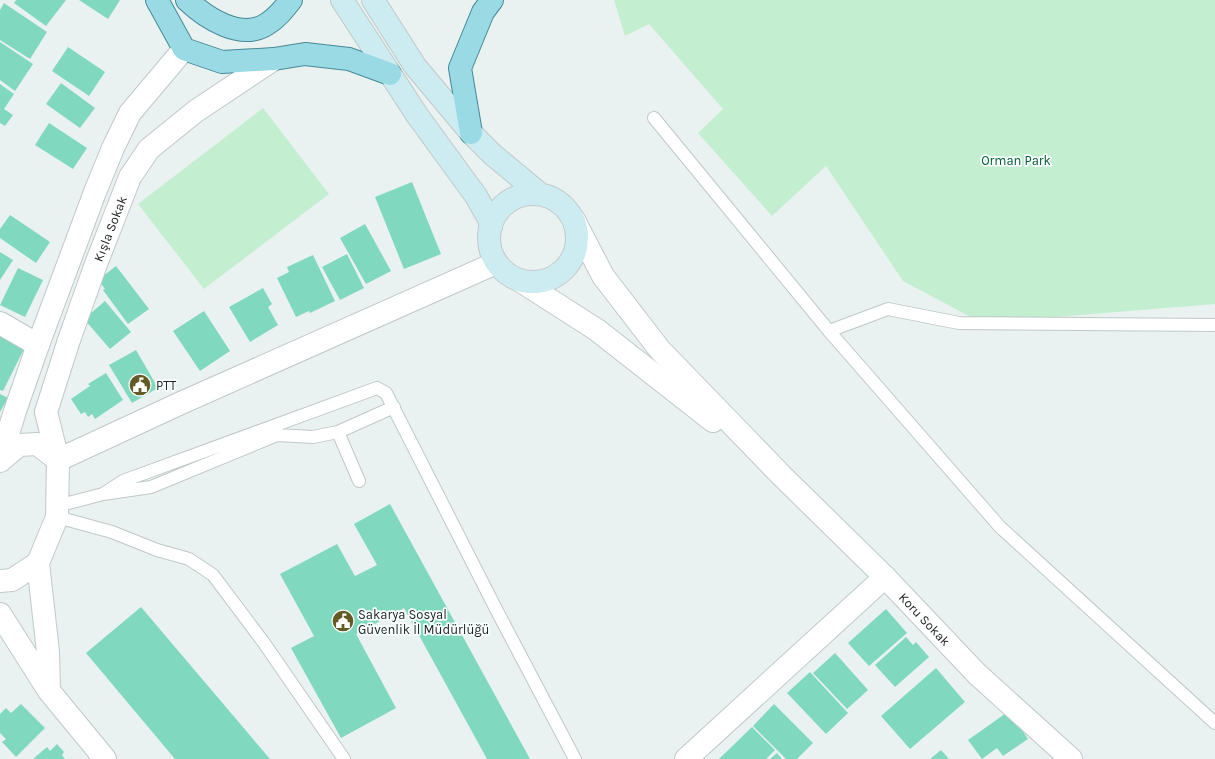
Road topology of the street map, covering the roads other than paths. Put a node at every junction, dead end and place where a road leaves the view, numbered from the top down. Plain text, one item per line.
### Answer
1 (156, 0) edge
2 (187, 0) edge
3 (291, 0) edge
4 (342, 0) edge
5 (373, 0) edge
6 (492, 0) edge
7 (184, 49) junction
8 (274, 59) junction
9 (390, 74) junction
10 (654, 118) dead end
11 (471, 133) junction
12 (540, 194) junction
13 (574, 220) junction
14 (491, 227) junction
15 (496, 263) junction
16 (519, 280) junction
17 (0, 323) edge
18 (1215, 325) edge
19 (829, 331) junction
20 (38, 345) junction
21 (394, 407) junction
22 (338, 432) junction
23 (58, 460) junction
24 (0, 461) edge
25 (781, 475) junction
26 (359, 481) dead end
27 (103, 494) junction
28 (57, 512) junction
29 (38, 563) junction
30 (885, 577) junction
31 (0, 581) edge
32 (0, 614) edge
33 (49, 691) junction
34 (1215, 723) edge
35 (105, 759) edge
36 (344, 759) edge
37 (575, 759) edge
38 (686, 759) edge
39 (1071, 759) edge

1 - 7 main road
2 - 3 main road
4 - 9 main road
5 - 11 main road
6 - 11 main road
7 - 8 main road
7 - 20 street, Kışla Sokak
8 - 9 main road
8 - 23 street, Kışla Sokak
9 - 14 main road
10 - 19 lane
11 - 12 main road
12 - 13 main road
12 - 14 main road
13 - 16 main road
13 - 25 street
14 - 15 main road
15 - 16 main road
15 - 23 street
16 - 25 street
17 - 20 street
18 - 19 lane
19 - 34 lane
20 - 24 street, Kışla Sokak
21 - 22 lane
21 - 27 lane
21 - 37 lane
22 - 26 lane
22 - 27 lane
23 - 24 street
23 - 28 street, Kışla Sokak
25 - 30 street, Koru Sokak
27 - 28 lane
28 - 29 street
28 - 36 lane
29 - 31 street
29 - 33 street
30 - 38 street
30 - 39 street, Koru Sokak
32 - 33 street
33 - 35 street

